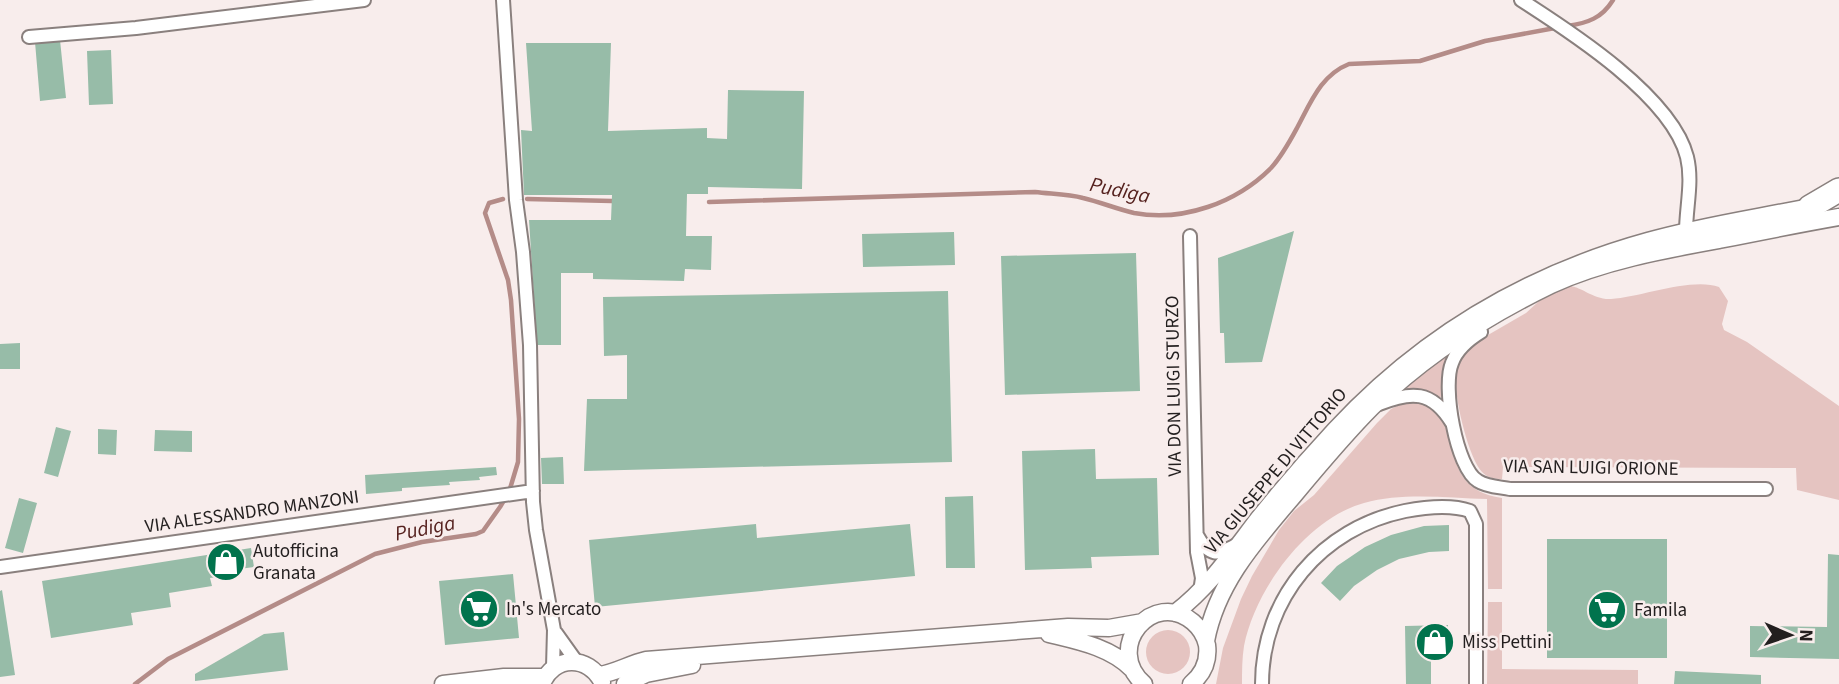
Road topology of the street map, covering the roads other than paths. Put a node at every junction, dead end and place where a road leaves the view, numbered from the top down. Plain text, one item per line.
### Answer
1 (364, 0) edge
2 (503, 0) edge
3 (1521, 0) edge
4 (29, 37) dead end
5 (1839, 190) edge
6 (1839, 201) edge
7 (1810, 207) junction
8 (1839, 217) edge
9 (1686, 232) junction
10 (1190, 236) dead end
11 (1534, 295) junction
12 (1372, 407) junction
13 (1454, 426) junction
14 (1766, 489) dead end
15 (533, 491) junction
16 (1197, 534) junction
17 (1240, 542) junction
18 (0, 567) edge
19 (1199, 594) junction
20 (1175, 613) junction
21 (1143, 622) junction
22 (554, 629) junction
23 (1036, 631) junction
24 (1206, 641) junction
25 (806, 649) junction
26 (576, 661) junction
27 (1132, 668) junction
28 (546, 676) edge
29 (601, 679) edge
30 (1194, 683) edge
31 (443, 684) edge
32 (625, 684) edge
33 (1144, 684) edge
34 (1262, 684) edge
35 (1476, 684) edge

1 - 4 street
2 - 15 street
3 - 9 street
5 - 7 highway
6 - 7 street, VIA GIUSEPPE DI VITTORIO
7 - 9 street, VIA GIUSEPPE DI VITTORIO
8 - 11 street, VIA GIUSEPPE DI VITTORIO
9 - 17 street, VIA GIUSEPPE DI VITTORIO
10 - 16 street, VIA DON LUIGI STURZO
11 - 12 street, VIA GIUSEPPE DI VITTORIO
11 - 13 street, VIA SAN LUIGI ORIONE
12 - 13 street, VIA SAN LUIGI ORIONE
12 - 24 street, VIA GIUSEPPE DI VITTORIO
13 - 14 street, VIA SAN LUIGI ORIONE
15 - 18 street, VIA ALESSANDRO MANZONI
15 - 22 street
16 - 17 street
16 - 19 street, VIA DON LUIGI STURZO
17 - 19 street, VIA GIUSEPPE DI VITTORIO
19 - 20 street, VIA GIUSEPPE DI VITTORIO
20 - 21 street
20 - 24 street
21 - 23 street
21 - 27 street
22 - 26 street
22 - 28 street
23 - 25 street
23 - 27 street
24 - 30 street, VIA GIUSEPPE DI VITTORIO
25 - 29 street
25 - 32 street
26 - 28 street
26 - 29 street
27 - 33 street
28 - 31 street
34 - 35 street

